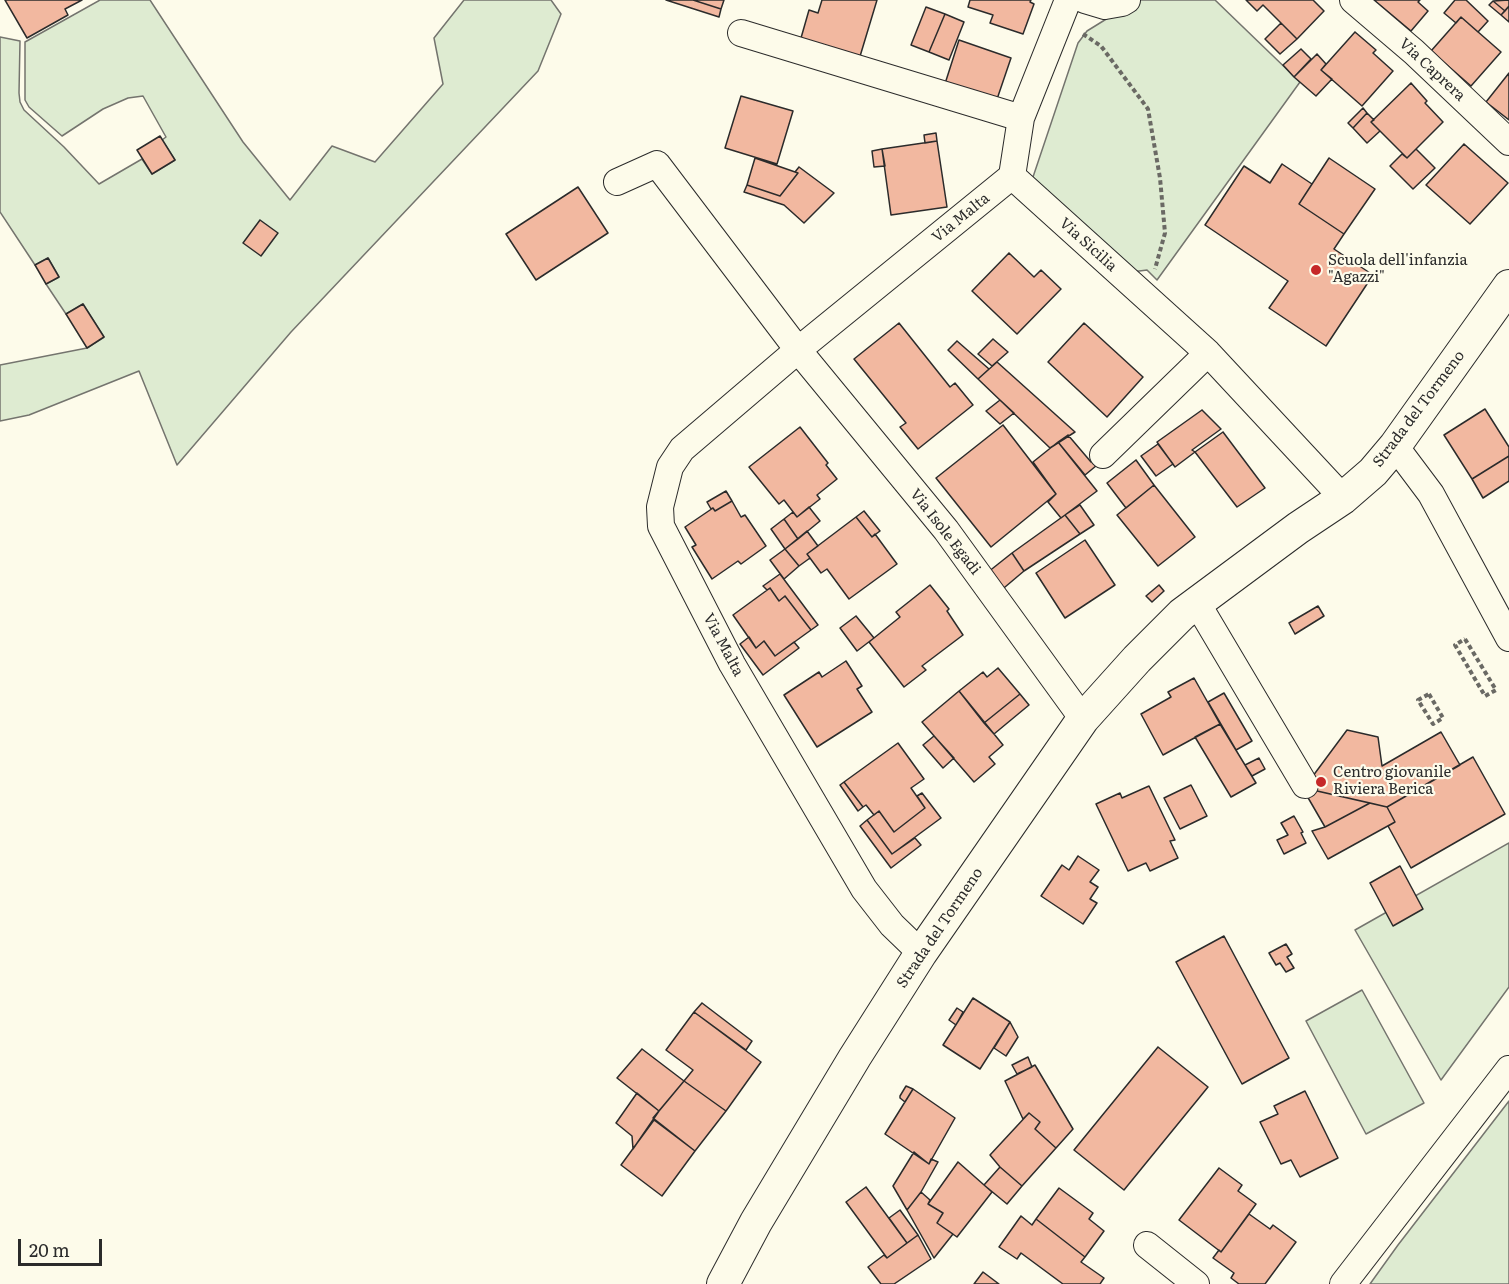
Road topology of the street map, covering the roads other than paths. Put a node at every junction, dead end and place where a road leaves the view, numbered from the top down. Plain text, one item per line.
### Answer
1 (1085, 0) edge
2 (1127, 0) edge
3 (1353, 0) edge
4 (1064, 9) edge
5 (741, 33) dead end
6 (1021, 118) junction
7 (1509, 142) edge
8 (1012, 176) junction
9 (617, 182) dead end
10 (1509, 286) edge
11 (798, 350) junction
12 (1208, 353) junction
13 (1395, 446) junction
14 (1102, 455) dead end
15 (1343, 498) junction
16 (1197, 603) junction
17 (1509, 638) edge
18 (1083, 719) junction
19 (1305, 785) dead end
20 (921, 953) junction
21 (1509, 1069) edge
22 (1147, 1245) dead end
23 (723, 1284) edge
24 (1196, 1284) edge
25 (1343, 1284) edge

1 - 2 street
3 - 7 street, Via Caprera
4 - 6 street
5 - 6 street
6 - 8 street
8 - 11 street, Via Malta
8 - 12 street, Via Sicilia
9 - 11 street
10 - 13 street, Strada del Tormeno
11 - 18 street, Via Isole Egadi
11 - 20 street, Via Malta
12 - 14 street
12 - 15 street, Via Sicilia
13 - 15 street, Strada del Tormeno
13 - 17 street
15 - 16 street, Strada del Tormeno
16 - 18 street, Strada del Tormeno
16 - 19 street
18 - 20 street, Strada del Tormeno
20 - 23 street, Strada del Tormeno
21 - 25 street
22 - 24 street

